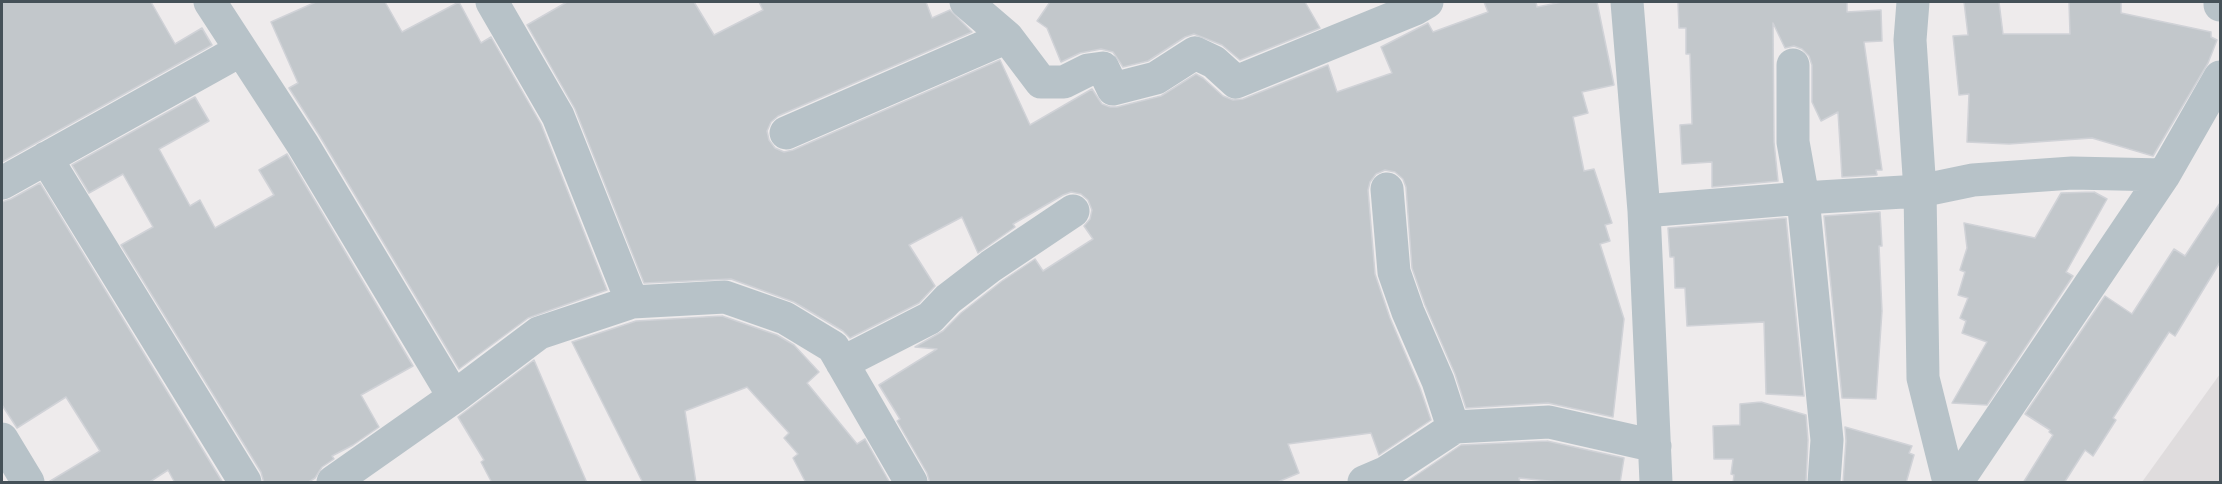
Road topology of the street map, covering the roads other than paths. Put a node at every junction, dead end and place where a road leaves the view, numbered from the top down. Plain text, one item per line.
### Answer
1 (210, 2) edge
2 (492, 2) edge
3 (966, 2) edge
4 (1427, 2) edge
5 (1627, 2) edge
6 (1913, 2) edge
7 (1007, 37) junction
8 (241, 50) junction
9 (1793, 65) dead end
10 (2220, 77) edge
11 (786, 133) dead end
12 (46, 158) junction
13 (2164, 175) junction
14 (2, 183) edge
15 (1387, 189) dead end
16 (1920, 191) junction
17 (1803, 198) junction
18 (1073, 211) dead end
19 (1644, 211) junction
20 (632, 302) junction
21 (842, 363) junction
22 (454, 397) junction
23 (1455, 427) junction
24 (2, 439) edge
25 (1655, 446) junction
26 (28, 483) edge
27 (245, 483) edge
28 (333, 483) edge
29 (911, 483) edge
30 (1364, 483) edge
31 (1656, 483) edge
32 (1824, 483) edge
33 (1949, 483) edge
34 (1957, 483) edge

1 - 8 street
2 - 20 street
3 - 7 street
4 - 7 street
5 - 19 street
6 - 16 street
7 - 11 street
8 - 12 street
8 - 22 street
9 - 17 street
10 - 13 street
12 - 14 street
12 - 27 street
13 - 16 street
13 - 34 street
15 - 23 street
16 - 17 street
16 - 33 street
17 - 19 street
17 - 32 street
18 - 21 street
19 - 25 street
20 - 21 street
20 - 22 street
21 - 29 street
22 - 28 street
23 - 25 street
23 - 30 street
24 - 26 street
25 - 31 street

